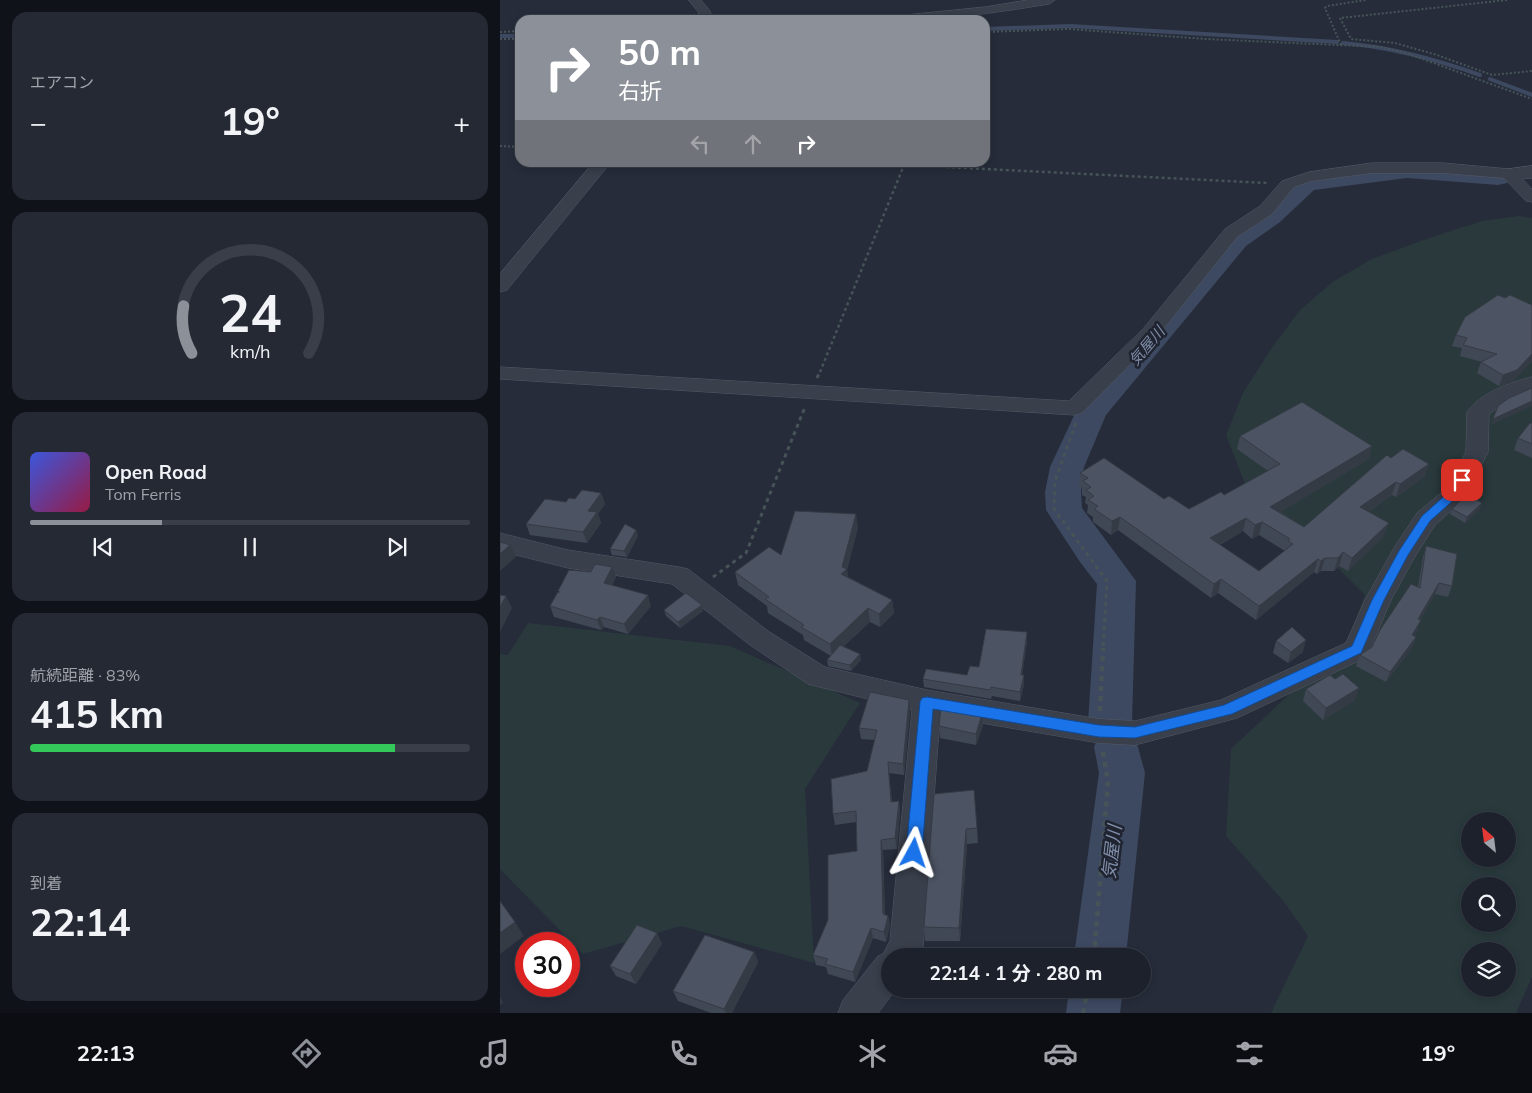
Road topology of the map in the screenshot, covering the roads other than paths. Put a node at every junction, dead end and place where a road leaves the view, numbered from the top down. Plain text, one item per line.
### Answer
1 (695, 0) edge
2 (1049, 0) edge
3 (705, 15) edge
4 (945, 15) edge
5 (599, 167) edge
6 (1532, 172) edge
7 (1509, 174) junction
8 (1532, 197) edge
9 (500, 286) edge
10 (500, 373) edge
11 (1532, 383) edge
12 (500, 542) edge
13 (927, 702) junction
14 (906, 948) edge
15 (881, 980) edge
16 (856, 1013) edge

1 - 3 street
2 - 4 street
5 - 9 street
6 - 7 street
7 - 8 street
7 - 10 street
11 - 13 street
12 - 13 street
13 - 14 street
15 - 16 street

